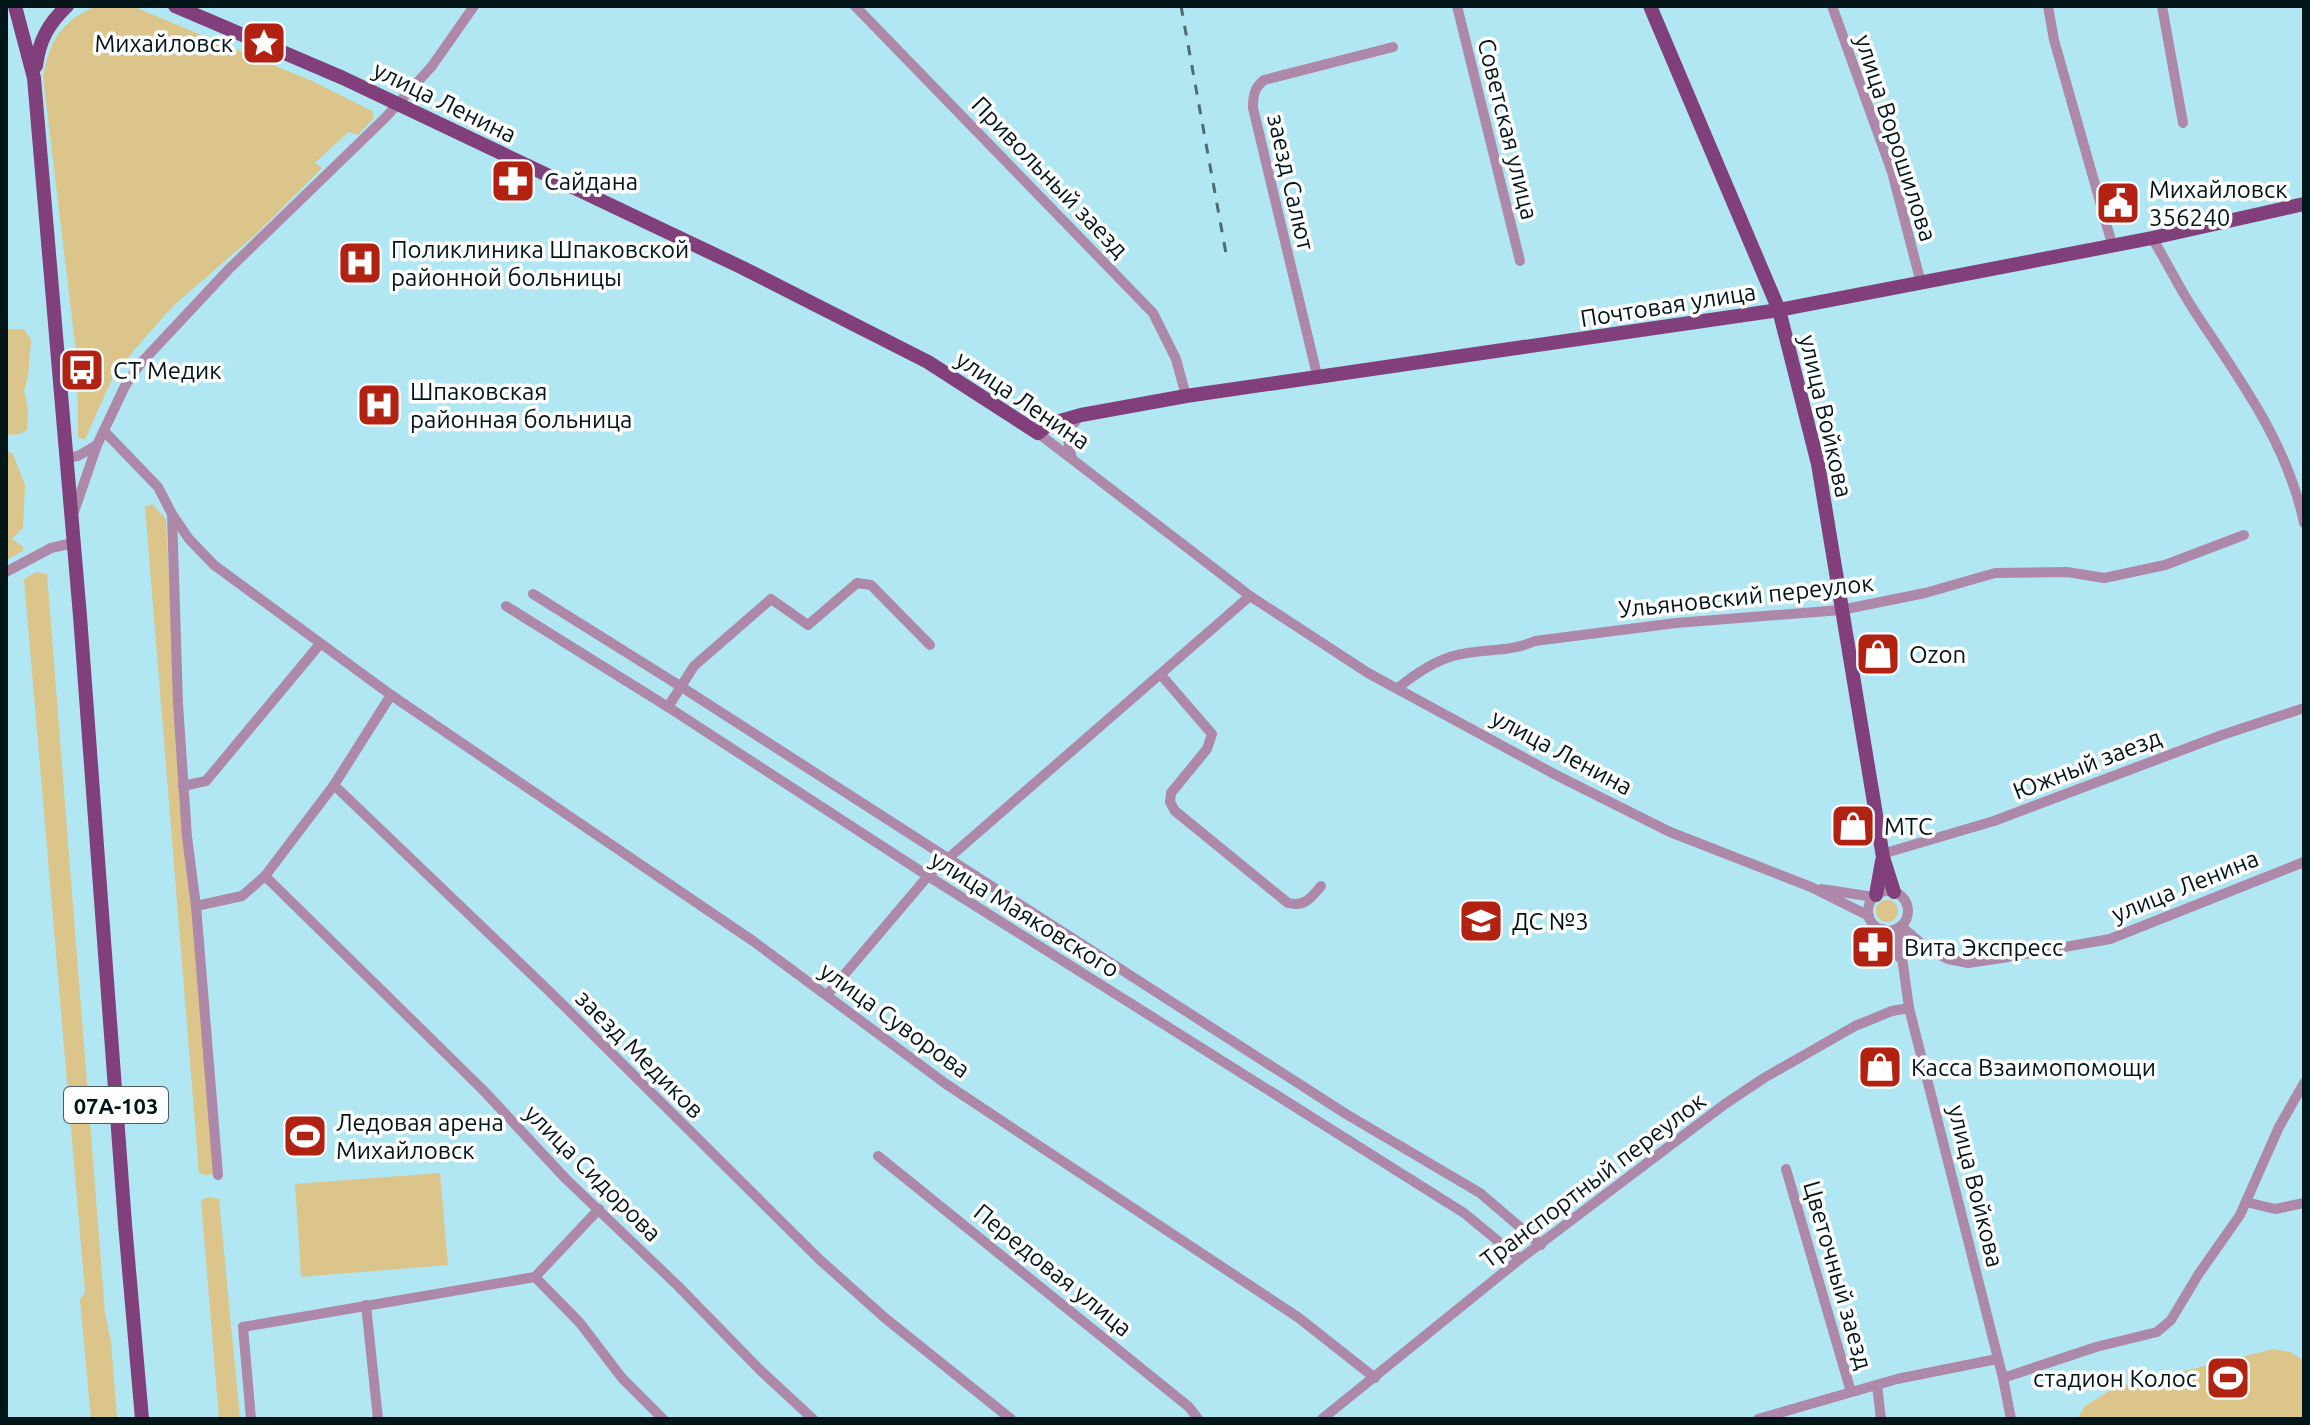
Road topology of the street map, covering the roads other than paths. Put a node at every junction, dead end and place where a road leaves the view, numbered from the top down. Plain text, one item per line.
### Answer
1 (15, 6) edge
2 (67, 6) edge
3 (175, 6) edge
4 (474, 6) edge
5 (855, 6) edge
6 (1457, 6) edge
7 (1650, 6) edge
8 (1832, 6) edge
9 (2048, 6) edge
10 (2162, 6) edge
11 (1393, 47) dead end
12 (34, 78) junction
13 (398, 104) junction
14 (2183, 123) dead end
15 (2304, 204) edge
16 (2152, 238) junction
17 (2112, 244) junction
18 (1520, 261) dead end
19 (1921, 283) junction
20 (1779, 310) junction
21 (1318, 379) junction
22 (1186, 396) junction
23 (1081, 415) junction
24 (104, 431) junction
25 (1038, 433) junction
26 (97, 445) junction
27 (65, 458) junction
28 (1072, 459) junction
29 (172, 514) junction
30 (71, 521) junction
31 (2304, 523) edge
32 (2244, 535) dead end
33 (73, 543) junction
34 (6, 572) edge
35 (533, 594) dead end
36 (1250, 596) junction
37 (506, 606) dead end
38 (1841, 610) junction
39 (320, 644) junction
40 (930, 645) dead end
41 (1161, 675) junction
42 (680, 686) junction
43 (1398, 688) junction
44 (391, 695) junction
45 (668, 707) junction
46 (2304, 708) edge
47 (334, 785) junction
48 (183, 786) junction
49 (1882, 855) junction
50 (949, 858) junction
51 (2304, 862) edge
52 (265, 876) junction
53 (928, 876) junction
54 (1321, 886) dead end
55 (1811, 887) junction
56 (1894, 892) junction
57 (1875, 896) junction
58 (196, 906) junction
59 (1869, 916) junction
60 (1900, 927) junction
61 (1883, 929) junction
62 (1903, 962) junction
63 (827, 995) junction
64 (1909, 1008) junction
65 (2304, 1083) edge
66 (878, 1156) dead end
67 (1786, 1169) dead end
68 (218, 1175) dead end
69 (2246, 1202) junction
70 (2304, 1203) edge
71 (599, 1209) junction
72 (1541, 1245) junction
73 (1520, 1259) junction
74 (535, 1277) junction
75 (366, 1305) junction
76 (1997, 1359) junction
77 (1375, 1378) junction
78 (2003, 1378) junction
79 (1877, 1385) junction
80 (1851, 1392) junction
81 (142, 1419) edge
82 (251, 1419) edge
83 (378, 1419) edge
84 (663, 1419) edge
85 (813, 1419) edge
86 (1011, 1419) edge
87 (1198, 1419) edge
88 (1322, 1419) edge
89 (1758, 1419) edge
90 (1881, 1419) edge
91 (2011, 1419) edge

1 - 12 main road, 07А-103
2 - 12 main road, 07А-103
3 - 13 main road, улица Ленина
4 - 13 street
5 - 22 street, Привольный заезд
6 - 18 street, Советская улица
7 - 20 main road, улица Войкова
8 - 19 street, улица Ворошилова
9 - 17 street
10 - 14 street
11 - 21 street, заезд Салют
12 - 27 main road, 07А-103
13 - 24 street
13 - 25 main road, улица Ленина
15 - 16 main road, Почтовая улица
16 - 17 main road, Почтовая улица
16 - 31 street
17 - 19 main road, Почтовая улица
19 - 20 main road, Почтовая улица
20 - 21 main road, Почтовая улица
20 - 38 main road, улица Войкова
21 - 22 main road, Почтовая улица
22 - 23 main road, Почтовая улица
23 - 25 main road, Почтовая улица
23 - 28 street
24 - 26 street
24 - 29 street, улица Суворова
25 - 28 street, улица Ленина
26 - 27 street
26 - 30 street
27 - 30 main road, 07А-103
28 - 36 street, улица Ленина
29 - 39 street, улица Суворова
29 - 48 street
30 - 33 main road, 07А-103
32 - 38 street, Ульяновский переулок
33 - 34 street
33 - 81 main road, 07А-103
35 - 42 street, улица Маяковского
36 - 41 street
36 - 43 street, улица Ленина
37 - 45 street, улица Маяковского
38 - 43 street, Ульяновский переулок
38 - 49 main road, улица Войкова
39 - 44 street, улица Суворова
39 - 48 street
40 - 42 street
41 - 50 street
41 - 54 street
42 - 45 street
42 - 50 street, улица Маяковского
43 - 55 street, улица Ленина
44 - 47 street
44 - 63 street, улица Суворова
45 - 53 street, улица Маяковского
46 - 49 street, Южный заезд
47 - 52 street
47 - 86 street, заезд Медиков
48 - 58 street
49 - 56 main road, улица Войкова
49 - 57 main road, улица Войкова
50 - 53 street
50 - 72 street, улица Маяковского
51 - 60 street, улица Ленина
52 - 58 street
52 - 71 street, улица Сидорова
53 - 63 street
53 - 73 street, улица Маяковского
55 - 57 street, улица Ленина
55 - 59 street, улица Ленина
56 - 57 street
56 - 60 street
57 - 59 street
58 - 68 street
59 - 61 street
60 - 61 street
60 - 62 street, улица Войкова
61 - 62 street, улица Войкова
62 - 64 street, улица Войкова
63 - 77 street, улица Суворова
64 - 72 street, Транспортный переулок
64 - 76 street, улица Войкова
65 - 69 street
66 - 87 street, Передовая улица
67 - 80 street, Цветочный заезд
69 - 70 street
69 - 78 street
71 - 74 street
71 - 85 street, улица Сидорова
72 - 73 street, Транспортный переулок
73 - 77 street, Транспортный переулок
74 - 75 street
74 - 84 street
75 - 82 street
75 - 83 street
76 - 78 street, улица Войкова
76 - 79 street
77 - 88 street, Транспортный переулок
78 - 91 street, улица Войкова
79 - 80 street
79 - 90 street, Цветочный заезд
80 - 89 street

